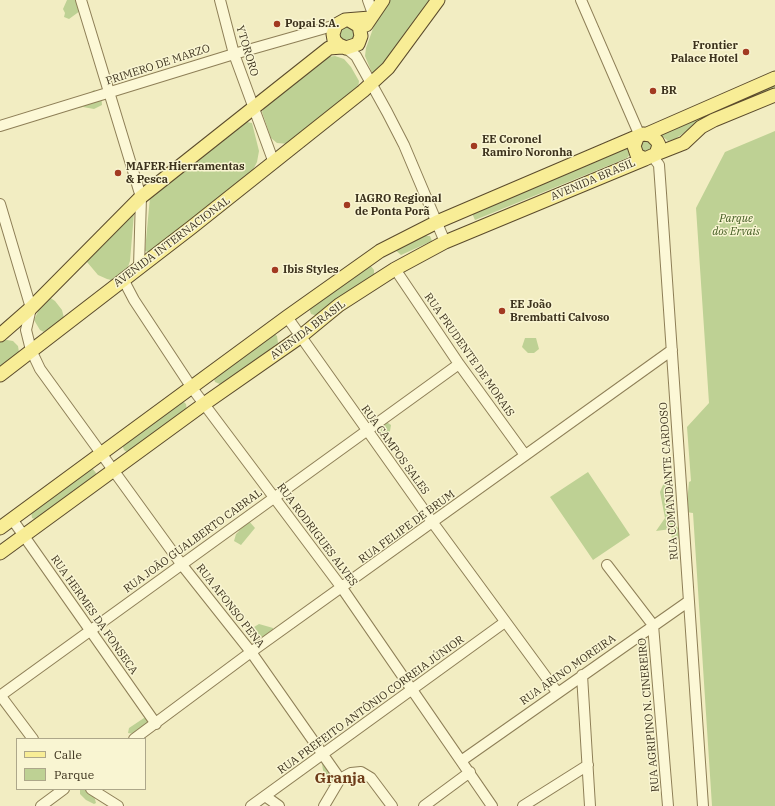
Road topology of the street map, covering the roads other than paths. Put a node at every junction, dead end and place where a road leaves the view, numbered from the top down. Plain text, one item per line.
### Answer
1 (81, 0) edge
2 (220, 0) edge
3 (368, 0) edge
4 (383, 0) edge
5 (438, 0) edge
6 (581, 0) edge
7 (371, 16) junction
8 (349, 20) junction
9 (361, 37) junction
10 (337, 40) junction
11 (234, 54) junction
12 (775, 78) edge
13 (371, 84) junction
14 (108, 94) junction
15 (775, 95) edge
16 (253, 108) junction
17 (0, 126) edge
18 (641, 136) junction
19 (651, 156) junction
20 (274, 163) junction
21 (140, 197) junction
22 (0, 204) edge
23 (437, 222) junction
24 (445, 242) junction
25 (139, 267) junction
26 (395, 269) junction
27 (123, 279) junction
28 (31, 308) junction
29 (287, 317) junction
30 (3, 332) edge
31 (27, 336) junction
32 (300, 337) junction
33 (31, 350) junction
34 (672, 350) junction
35 (459, 364) junction
36 (0, 375) edge
37 (192, 388) junction
38 (204, 404) junction
39 (367, 430) junction
40 (102, 453) junction
41 (525, 455) junction
42 (114, 469) junction
43 (273, 497) junction
44 (12, 519) junction
45 (433, 523) junction
46 (0, 528) edge
47 (23, 535) junction
48 (0, 553) edge
49 (182, 565) junction
50 (607, 565) dead end
51 (342, 588) junction
52 (689, 601) junction
53 (505, 622) junction
54 (653, 625) junction
55 (90, 629) junction
56 (251, 652) junction
57 (582, 675) junction
58 (412, 690) junction
59 (557, 692) junction
60 (0, 696) edge
61 (156, 724) junction
62 (32, 738) edge
63 (135, 738) edge
64 (324, 755) junction
65 (461, 760) junction
66 (588, 765) junction
67 (470, 772) junction
68 (340, 779) junction
69 (63, 790) edge
70 (93, 790) edge
71 (265, 796) junction
72 (41, 806) edge
73 (118, 806) edge
74 (251, 806) edge
75 (279, 806) edge
76 (324, 806) edge
77 (392, 806) edge
78 (424, 806) edge
79 (492, 806) edge
80 (523, 806) edge
81 (590, 806) edge
82 (668, 806) edge
83 (703, 806) edge

1 - 14 street
2 - 11 street, YTORORO
3 - 7 street
4 - 7 main road
5 - 13 main road, AVENIDA INTERNACIONAL
6 - 18 street
7 - 8 main road
7 - 9 main road
8 - 9 main road
8 - 10 main road
9 - 10 main road
10 - 11 street, PRIMERO DE MARZO
10 - 13 street
10 - 16 main road
11 - 14 street, PRIMERO DE MARZO
11 - 16 street, YTORORO
12 - 18 main road, AVENIDA BRASIL
13 - 20 main road, AVENIDA INTERNACIONAL
13 - 23 street
14 - 17 street, PRIMERO DE MARZO
14 - 21 street
15 - 19 main road, AVENIDA BRASIL
16 - 20 street, YTORORO
16 - 21 main road
18 - 19 main road
18 - 19 main road
18 - 23 main road, AVENIDA BRASIL
19 - 24 main road, AVENIDA BRASIL
19 - 34 street, RUA COMANDANTE CARDOSO
20 - 25 main road, AVENIDA INTERNACIONAL
21 - 25 street
21 - 28 main road
22 - 28 street
23 - 24 street
23 - 29 main road, AVENIDA BRASIL
24 - 26 main road, AVENIDA BRASIL
25 - 27 main road, AVENIDA INTERNACIONAL
26 - 32 main road, AVENIDA BRASIL
26 - 35 street, RUA PRUDENTE DE MORAIS
27 - 33 main road, AVENIDA INTERNACIONAL
27 - 37 street, RUA RODRIGUES ALVES
28 - 30 main road
28 - 31 street
29 - 32 street, RUA CAMPOS SALES
29 - 37 main road, AVENIDA BRASIL
30 - 31 street
31 - 33 street, RUA AFONSO PENA
32 - 38 main road, AVENIDA BRASIL
32 - 39 street, RUA CAMPOS SALES
33 - 36 main road, AVENIDA INTERNACIONAL
33 - 40 street, RUA AFONSO PENA
34 - 41 street, RUA FELIPE DE BRUM
34 - 52 street, RUA COMANDANTE CARDOSO
35 - 39 street, RUA JOÃO GUALBERTO CABRAL
35 - 41 street, RUA PRUDENTE DE MORAIS
37 - 38 street, RUA RODRIGUES ALVES
37 - 40 main road, AVENIDA BRASIL
38 - 42 main road, AVENIDA BRASIL
38 - 43 street, RUA RODRIGUES ALVES
39 - 43 street, RUA JOÃO GUALBERTO CABRAL
39 - 45 street, RUA CAMPOS SALES
40 - 42 street, RUA AFONSO PENA
40 - 44 main road, AVENIDA BRASIL
41 - 45 street, RUA FELIPE DE BRUM
42 - 47 main road, AVENIDA BRASIL
42 - 49 street, RUA AFONSO PENA
43 - 49 street, RUA JOÃO GUALBERTO CABRAL
43 - 51 street, RUA RODRIGUES ALVES
44 - 46 main road, AVENIDA BRASIL
44 - 47 street, RUA HERMES DA FONSECA
45 - 51 street, RUA FELIPE DE BRUM
45 - 53 street, RUA CAMPOS SALES
47 - 48 main road, AVENIDA BRASIL
47 - 55 street, RUA HERMES DA FONSECA
49 - 55 street, RUA JOÃO GUALBERTO CABRAL
49 - 56 street, RUA AFONSO PENA
50 - 54 street, RUA AGRIPINO N. CINEREIRO
51 - 56 street, RUA FELIPE DE BRUM
51 - 58 street, RUA RODRIGUES ALVES
52 - 54 street, RUA ARINO MOREIRA
52 - 83 street, RUA COMANDANTE CARDOSO
53 - 58 street, RUA PREFEITO ANTÔNIO CORREIA JÚNIOR
53 - 59 street, RUA CAMPOS SALES
54 - 57 street, RUA ARINO MOREIRA
54 - 82 street, RUA AGRIPINO N. CINEREIRO
55 - 60 street, RUA JOÃO GUALBERTO CABRAL
55 - 61 street, RUA HERMES DA FONSECA
56 - 61 street, RUA FELIPE DE BRUM
56 - 64 street, RUA AFONSO PENA
57 - 59 street, RUA ARINO MOREIRA
57 - 66 street
58 - 64 street, RUA PREFEITO ANTÔNIO CORREIA JÚNIOR
58 - 65 street, RUA RODRIGUES ALVES
59 - 65 street, RUA ARINO MOREIRA
60 - 62 street
61 - 63 street, RUA FELIPE DE BRUM
64 - 68 street, RUA AFONSO PENA
64 - 71 street, RUA PREFEITO ANTÔNIO CORREIA JÚNIOR
65 - 67 street, RUA RODRIGUES ALVES
66 - 80 street
66 - 81 street
67 - 78 street
67 - 79 street, RUA RODRIGUES ALVES
68 - 76 street
68 - 77 street
69 - 72 street
70 - 73 street
71 - 74 street, RUA PREFEITO ANTÔNIO CORREIA JÚNIOR
71 - 75 street

